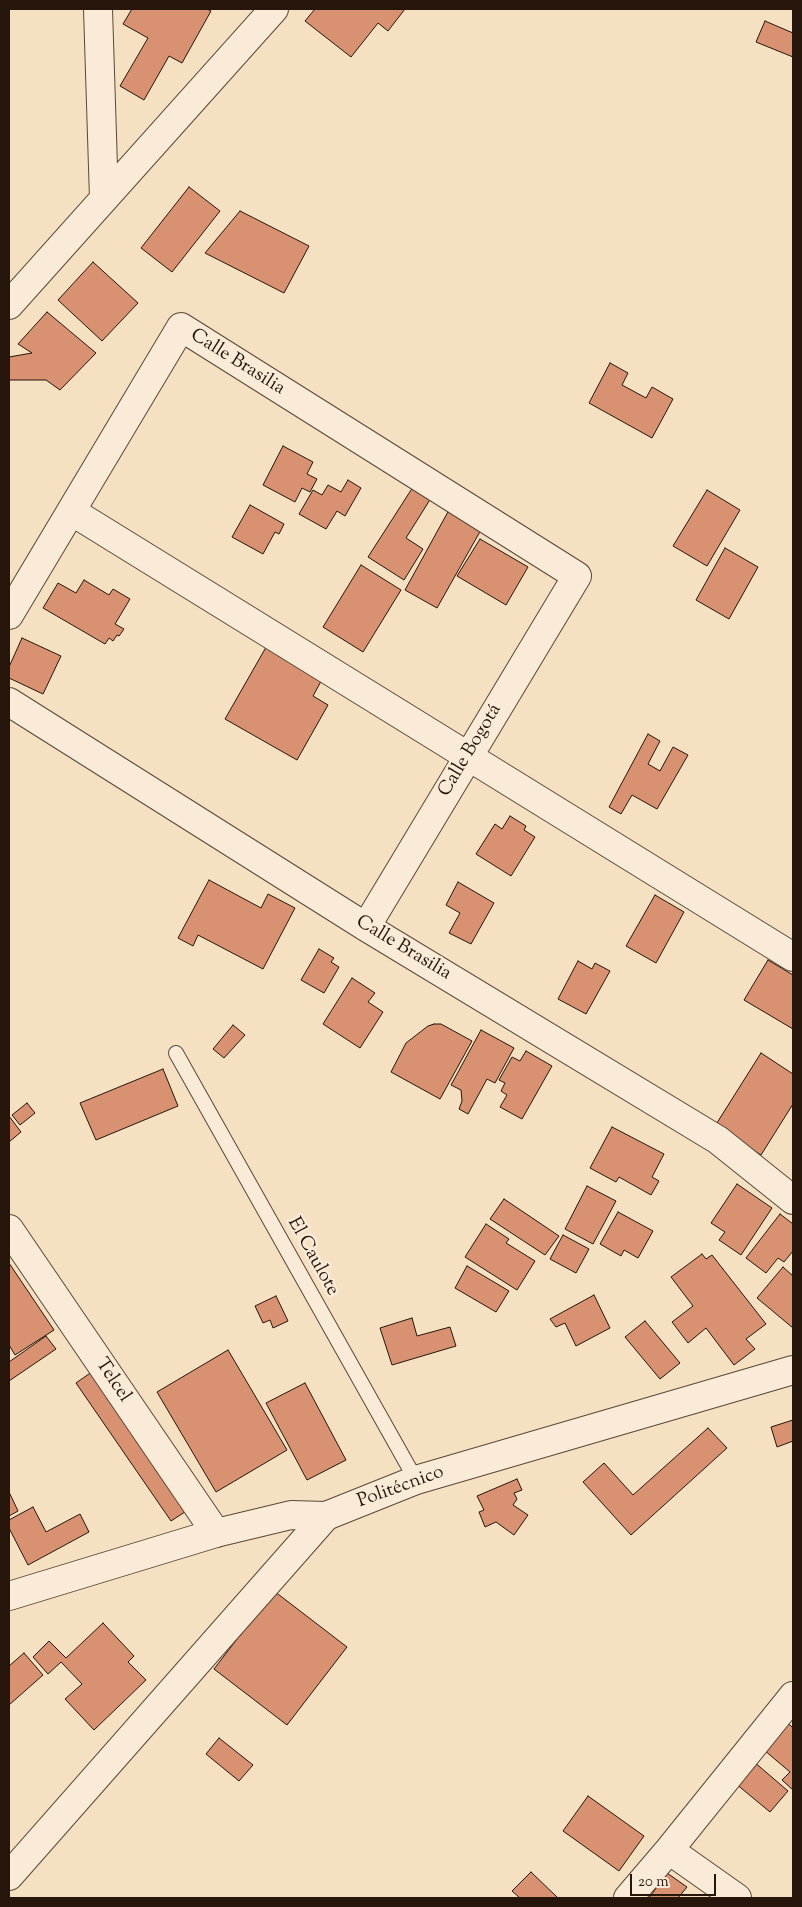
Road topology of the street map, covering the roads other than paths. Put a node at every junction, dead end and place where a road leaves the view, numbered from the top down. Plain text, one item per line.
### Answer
1 (98, 9) edge
2 (274, 9) edge
3 (104, 199) junction
4 (9, 305) edge
5 (71, 511) junction
6 (577, 576) joint
7 (9, 615) edge
8 (9, 702) edge
9 (468, 756) junction
10 (366, 927) junction
11 (793, 957) edge
12 (176, 1053) dead end
13 (793, 1200) edge
14 (9, 1229) edge
15 (793, 1370) edge
16 (416, 1480) junction
17 (326, 1516) junction
18 (216, 1533) junction
19 (9, 1596) edge
20 (793, 1696) edge
21 (669, 1850) junction
22 (9, 1876) edge
23 (628, 1898) edge
24 (737, 1898) edge

1 - 3 street
2 - 3 street
3 - 4 street
5 - 6 street, Calle Brasilia
5 - 7 street, Calle Brasilia
5 - 9 street
6 - 9 street, Calle Bogotá
8 - 10 street, Calle Brasilia
9 - 10 street, Calle Bogotá
9 - 11 street
10 - 13 street, Calle Brasilia
12 - 16 lane, El Caulote
14 - 18 street, Telcel
15 - 16 street, Politécnico
16 - 17 street, Politécnico
17 - 18 street, Politécnico
17 - 22 street
18 - 19 street, Politécnico
20 - 21 street
21 - 23 street
21 - 24 street

